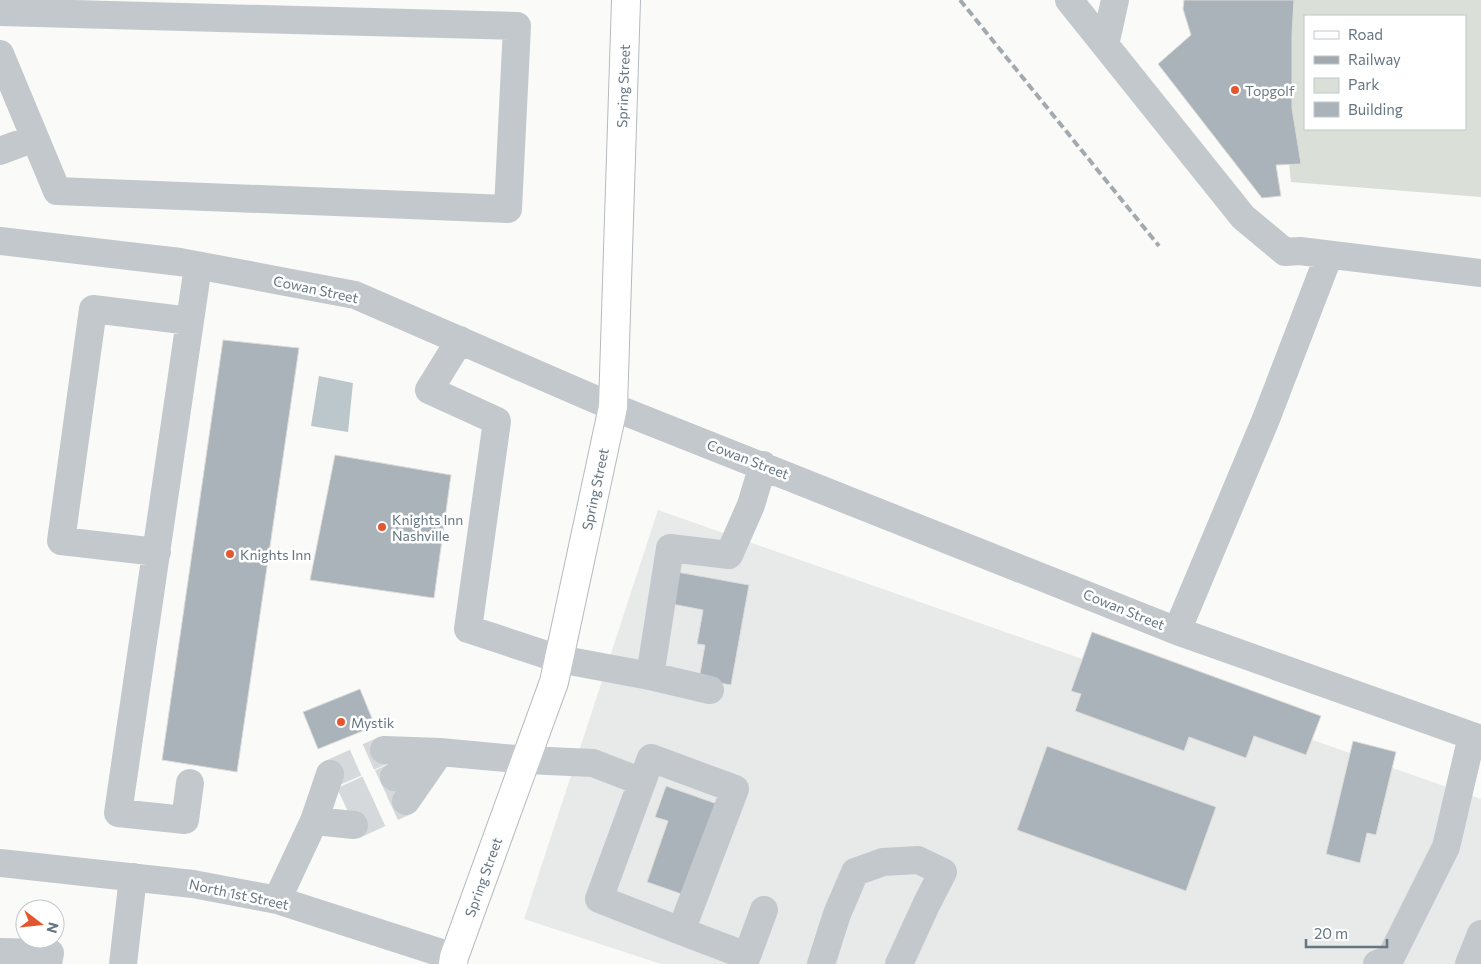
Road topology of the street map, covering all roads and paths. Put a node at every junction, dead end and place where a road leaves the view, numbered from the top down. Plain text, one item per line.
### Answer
1 (626, 0) edge
2 (1069, 0) edge
3 (1115, 0) edge
4 (0, 12) edge
5 (1105, 45) junction
6 (0, 54) edge
7 (35, 138) junction
8 (0, 151) edge
9 (3, 234) edge
10 (1330, 254) junction
11 (198, 266) junction
12 (1481, 272) edge
13 (190, 321) junction
14 (460, 340) junction
15 (613, 407) junction
16 (763, 465) junction
17 (157, 552) junction
18 (1177, 630) junction
19 (559, 659) junction
20 (650, 676) junction
21 (710, 690) dead end
22 (1477, 737) edge
23 (384, 750) tunnel mouth
24 (440, 752) junction
25 (526, 760) junction
26 (330, 774) dead end
27 (642, 782) junction
28 (190, 783) dead end
29 (400, 789) tunnel mouth
30 (343, 800) tunnel mouth
31 (314, 821) junction
32 (354, 825) tunnel mouth
33 (0, 863) edge
34 (133, 877) junction
35 (277, 900) junction
36 (764, 910) dead end
37 (681, 931) junction
38 (1481, 934) edge
39 (0, 952) edge
40 (456, 962) edge
41 (48, 964) edge
42 (123, 964) edge
43 (821, 964) edge
44 (900, 964) edge
45 (1377, 964) edge
46 (1469, 964) edge

1 - 15 main road, Spring Street
2 - 5 street
3 - 5 street
4 - 7 street
5 - 10 street
6 - 7 street
7 - 8 street
9 - 11 street, Cowan Street
10 - 12 street
10 - 18 street
11 - 13 street
11 - 14 street, Cowan Street
13 - 17 street
13 - 17 street
14 - 15 street, Cowan Street
14 - 19 street
15 - 16 street, Cowan Street
15 - 19 main road, Spring Street
16 - 18 street, Cowan Street
16 - 20 street
17 - 28 street
18 - 22 street, Cowan Street
19 - 20 street
19 - 25 main road, Spring Street
20 - 21 street
22 - 45 street
23 - 24 street
24 - 25 street
24 - 29 street
25 - 27 street
25 - 40 main road, Spring Street
26 - 31 street
27 - 37 street
27 - 37 street
30 - 31 street
31 - 32 street
31 - 35 street
33 - 34 street, North 1st Street
34 - 35 street, North 1st Street
34 - 42 street
35 - 40 street, North 1st Street
36 - 37 street
38 - 46 street
39 - 41 street
43 - 44 street

